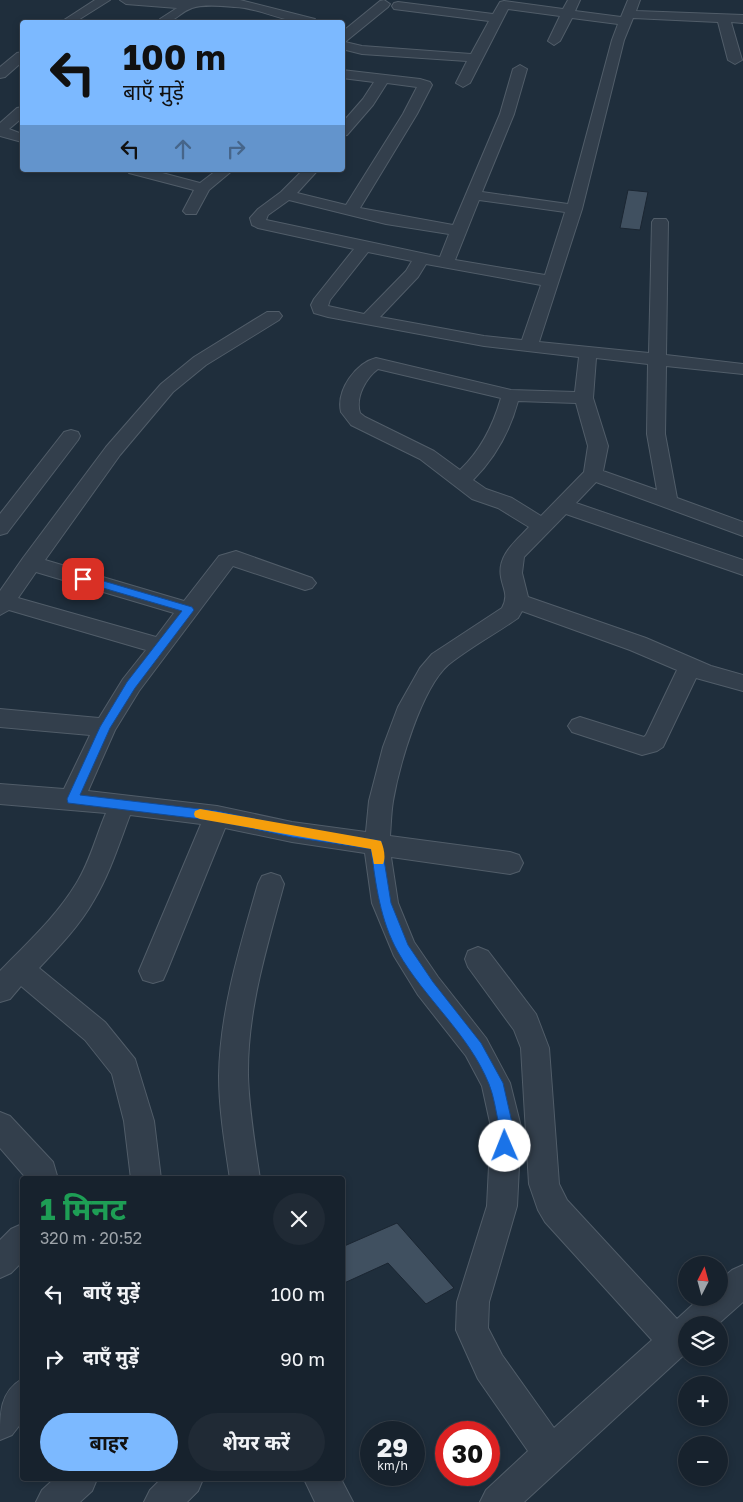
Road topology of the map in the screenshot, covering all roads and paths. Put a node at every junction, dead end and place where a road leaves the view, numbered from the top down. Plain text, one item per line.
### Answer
1 (104, 0) edge
2 (126, 0) edge
3 (574, 0) edge
4 (634, 0) edge
5 (370, 1) dead end
6 (506, 2) edge
7 (400, 3) edge
8 (384, 4) junction
9 (189, 5) junction
10 (276, 12) junction
11 (568, 13) junction
12 (497, 18) junction
13 (626, 18) junction
14 (724, 19) junction
15 (743, 19) edge
16 (70, 20) edge
17 (167, 20) edge
18 (262, 20) edge
19 (304, 20) edge
20 (345, 40) edge
21 (554, 41) dead end
22 (414, 54) junction
23 (475, 58) junction
24 (734, 60) dead end
25 (19, 62) edge
26 (520, 69) dead end
27 (0, 74) edge
28 (345, 74) edge
29 (383, 79) junction
30 (400, 81) junction
31 (463, 83) dead end
32 (20, 113) edge
33 (345, 129) edge
34 (0, 130) edge
35 (20, 137) edge
36 (141, 172) edge
37 (177, 172) edge
38 (223, 172) edge
39 (309, 172) edge
40 (167, 179) junction
41 (203, 188) junction
42 (286, 195) junction
43 (472, 195) junction
44 (574, 209) junction
45 (350, 210) junction
46 (190, 211) dead end
47 (660, 222) dead end
48 (458, 230) junction
49 (364, 247) junction
50 (422, 258) junction
51 (445, 262) junction
52 (552, 278) junction
53 (273, 316) dead end
54 (368, 318) junction
55 (528, 347) junction
56 (588, 354) junction
57 (658, 359) junction
58 (743, 369) edge
59 (512, 395) junction
60 (584, 398) junction
61 (71, 436) dead end
62 (593, 474) junction
63 (461, 481) junction
64 (668, 502) junction
65 (562, 505) junction
66 (541, 525) junction
67 (0, 528) edge
68 (743, 529) edge
69 (30, 563) junction
70 (743, 568) edge
71 (305, 584) dead end
72 (517, 601) junction
73 (2, 604) edge
74 (189, 610) junction
75 (160, 646) junction
76 (690, 667) junction
77 (743, 683) edge
78 (0, 718) edge
79 (580, 726) dead end
80 (105, 727) junction
81 (0, 794) edge
82 (72, 799) junction
83 (122, 804) junction
84 (217, 816) junction
85 (376, 845) junction
86 (510, 863) dead end
87 (271, 884) dead end
88 (478, 959) dead end
89 (19, 968) junction
90 (152, 971) dead end
91 (0, 990) edge
92 (0, 1126) edge
93 (42, 1176) edge
94 (146, 1176) edge
95 (245, 1176) edge
96 (20, 1242) edge
97 (0, 1262) edge
98 (743, 1282) edge
99 (704, 1316) edge
100 (678, 1325) edge
101 (678, 1338) edge
102 (20, 1398) edge
103 (0, 1423) edge
104 (551, 1454) junction
105 (78, 1481) edge
106 (184, 1481) edge
107 (322, 1481) edge
108 (54, 1502) edge
109 (162, 1502) edge
110 (335, 1502) edge
111 (498, 1502) edge

1 - 16 street
2 - 9 street
3 - 11 street
4 - 13 street
5 - 8 street
6 - 11 street
6 - 12 street
7 - 8 street
7 - 12 street
8 - 20 street
9 - 10 street
9 - 17 street
10 - 18 street
10 - 19 street
11 - 13 street
11 - 21 street
12 - 23 street
13 - 14 street
13 - 44 street
14 - 15 street
14 - 24 street
20 - 22 street
22 - 23 street
22 - 30 street
23 - 31 street
25 - 27 street
26 - 43 street
28 - 29 street
29 - 30 street
29 - 33 street
30 - 45 street
32 - 34 street
34 - 35 street
36 - 40 street
37 - 40 street
38 - 41 street
39 - 42 street
40 - 41 street
41 - 46 street
42 - 45 street
42 - 49 street
43 - 44 street
43 - 48 street
44 - 52 street
45 - 48 street
47 - 57 street
48 - 51 street
49 - 50 street
49 - 54 street
50 - 51 street
50 - 54 street
51 - 52 street
52 - 55 street
53 - 69 street
54 - 55 street
55 - 56 street
56 - 57 street
56 - 60 street
57 - 58 street
57 - 64 street
59 - 60 street
59 - 63 street
59 - 63 street
60 - 62 street
61 - 67 street
62 - 64 street
62 - 65 street
63 - 66 street
64 - 68 street
65 - 66 street
65 - 70 street
66 - 72 street
69 - 73 street
69 - 74 street
71 - 74 street
72 - 76 street
72 - 85 street
73 - 75 street
74 - 75 street
75 - 80 street
76 - 77 street
76 - 79 street
78 - 80 street
80 - 82 street
81 - 82 street
82 - 83 street
83 - 84 street
83 - 89 street
84 - 85 street
84 - 90 street
85 - 86 street
85 - 104 street
87 - 95 street
88 - 100 street
89 - 91 street
89 - 94 street
92 - 93 street
96 - 97 street
98 - 99 street
101 - 104 street
102 - 103 street
104 - 111 street
105 - 108 street
106 - 109 street
107 - 110 street

